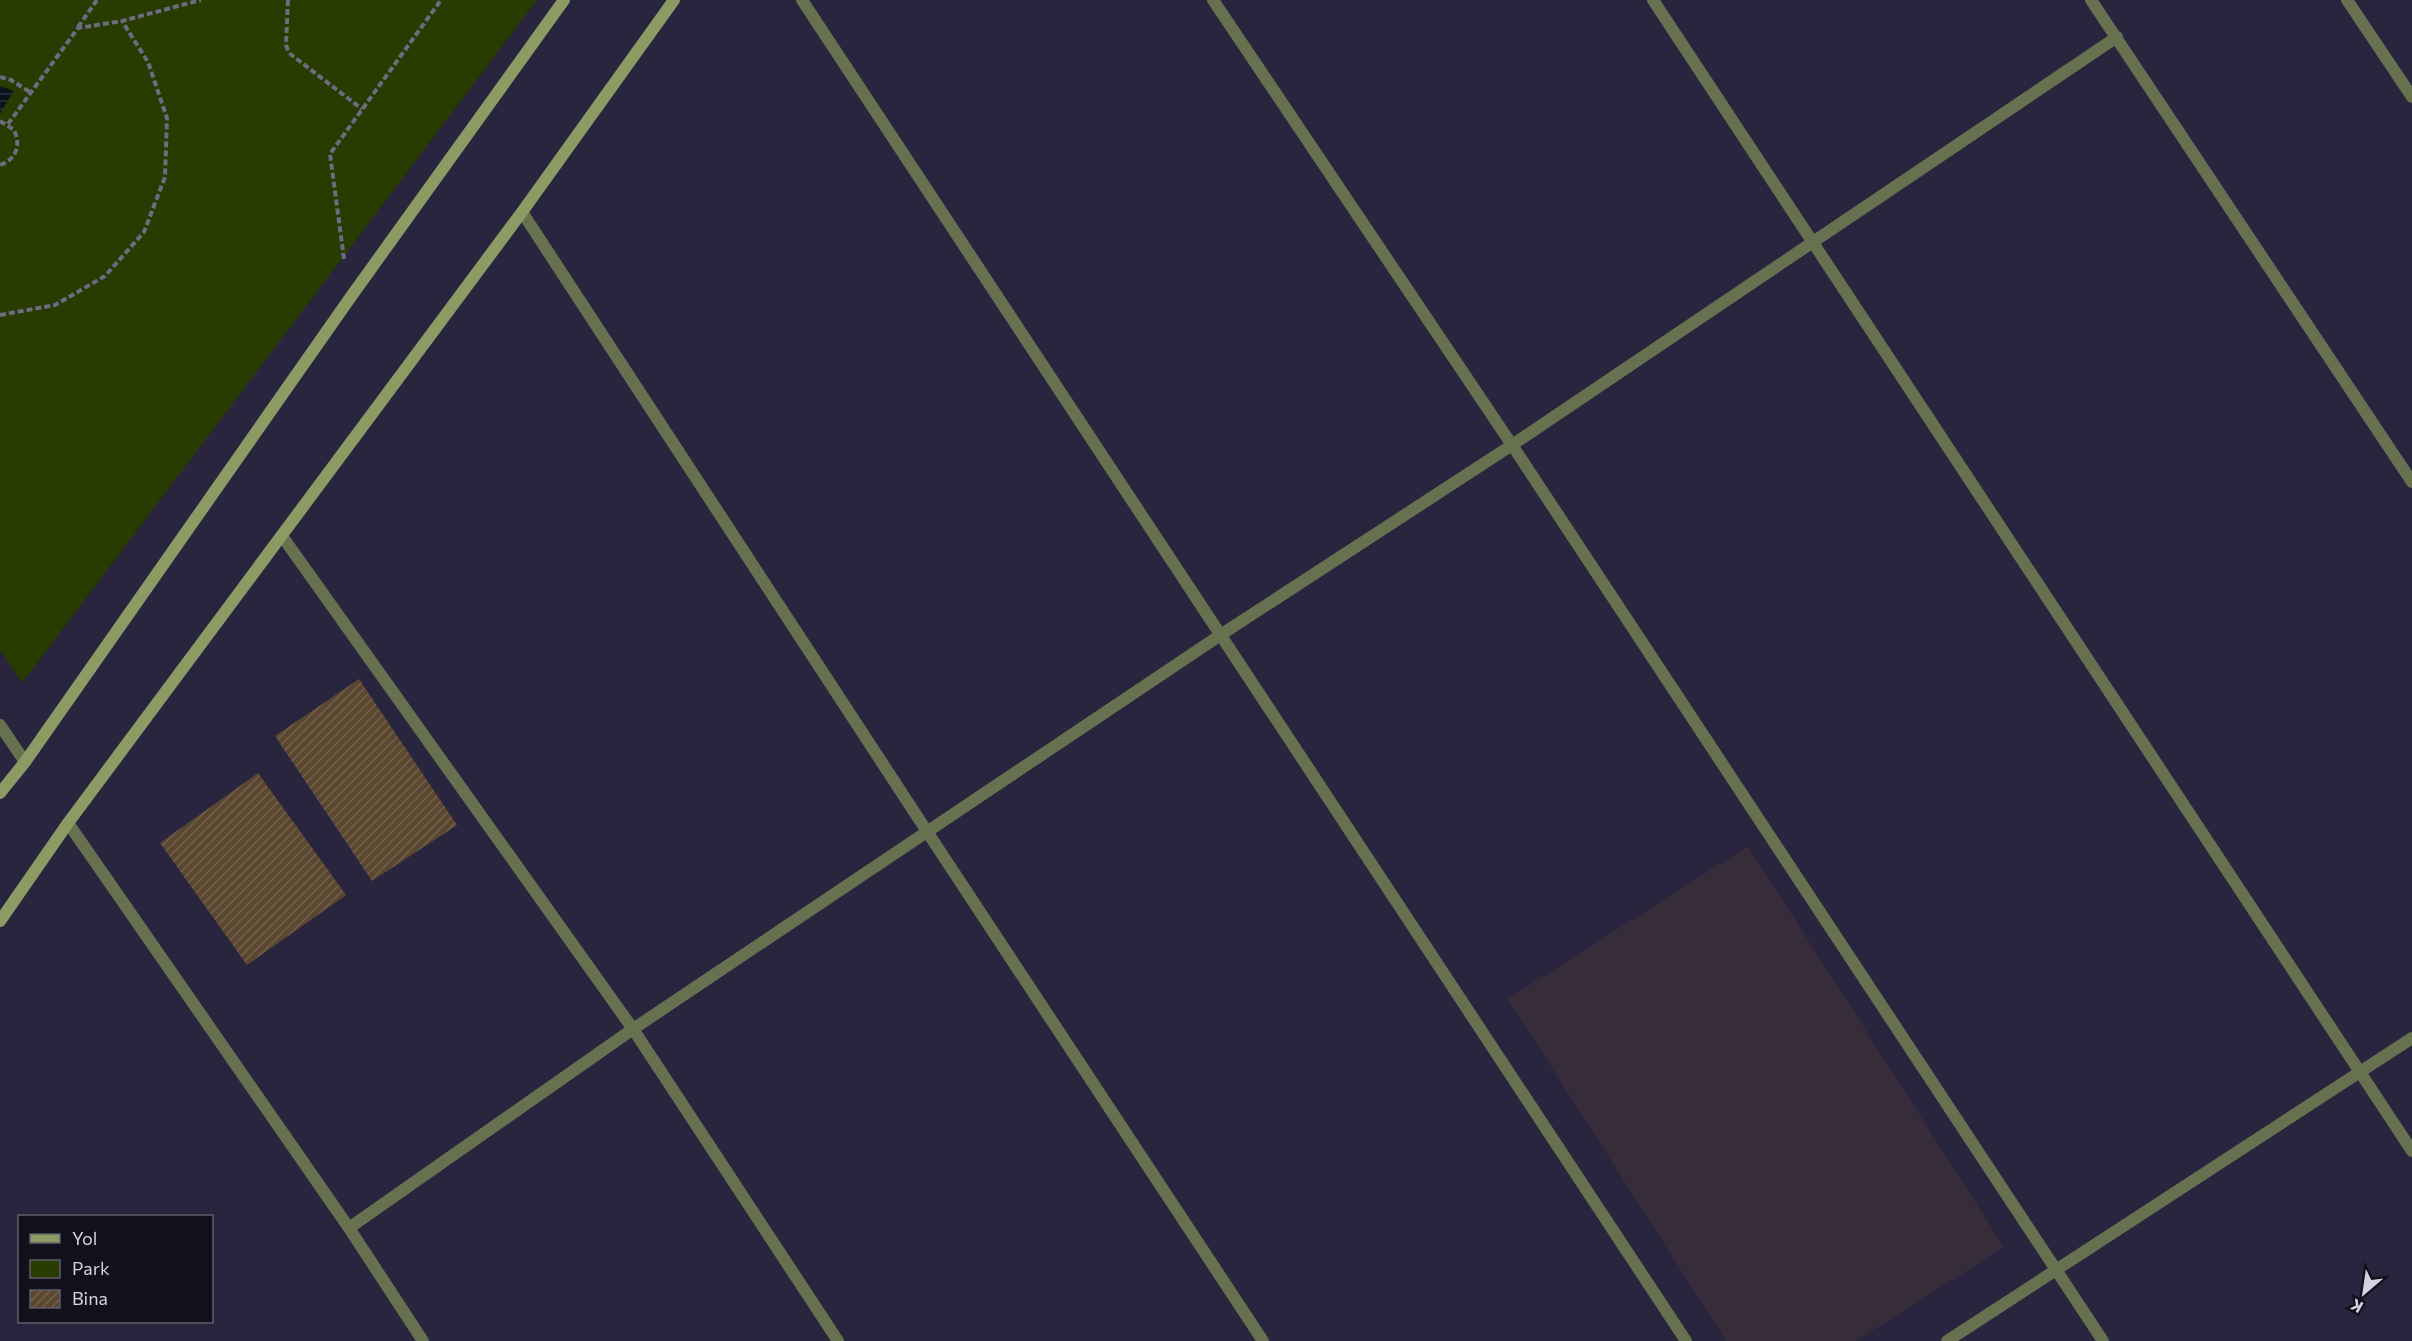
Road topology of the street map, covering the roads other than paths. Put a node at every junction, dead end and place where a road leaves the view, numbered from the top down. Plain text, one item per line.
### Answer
1 (564, 0) edge
2 (674, 0) edge
3 (802, 0) edge
4 (1213, 0) edge
5 (1653, 0) edge
6 (2091, 0) edge
7 (2347, 0) edge
8 (2117, 37) junction
9 (2412, 97) edge
10 (522, 212) junction
11 (1814, 242) junction
12 (1512, 445) junction
13 (2412, 482) edge
14 (282, 536) junction
15 (1222, 634) junction
16 (0, 725) edge
17 (25, 762) junction
18 (0, 793) edge
19 (68, 823) junction
20 (927, 833) junction
21 (0, 921) edge
22 (633, 1029) junction
23 (2412, 1038) edge
24 (2360, 1072) junction
25 (2412, 1150) edge
26 (349, 1228) junction
27 (2056, 1270) junction
28 (423, 1341) edge
29 (838, 1341) edge
30 (1263, 1341) edge
31 (1686, 1341) edge
32 (1947, 1341) edge
33 (2103, 1341) edge

1 - 17 main road
2 - 10 main road
3 - 15 street
4 - 12 street
5 - 11 street
6 - 8 street
7 - 9 street
8 - 11 street
8 - 13 street
10 - 14 main road
10 - 20 street
11 - 12 street
11 - 24 street
12 - 15 street
12 - 27 street
14 - 19 main road
14 - 22 street
15 - 20 street
15 - 31 street
16 - 17 street
17 - 18 main road
19 - 21 main road
19 - 26 street
20 - 22 street
20 - 30 street
22 - 26 street
22 - 29 street
23 - 24 street
24 - 25 street
24 - 27 street
26 - 28 street
27 - 32 street
27 - 33 street

